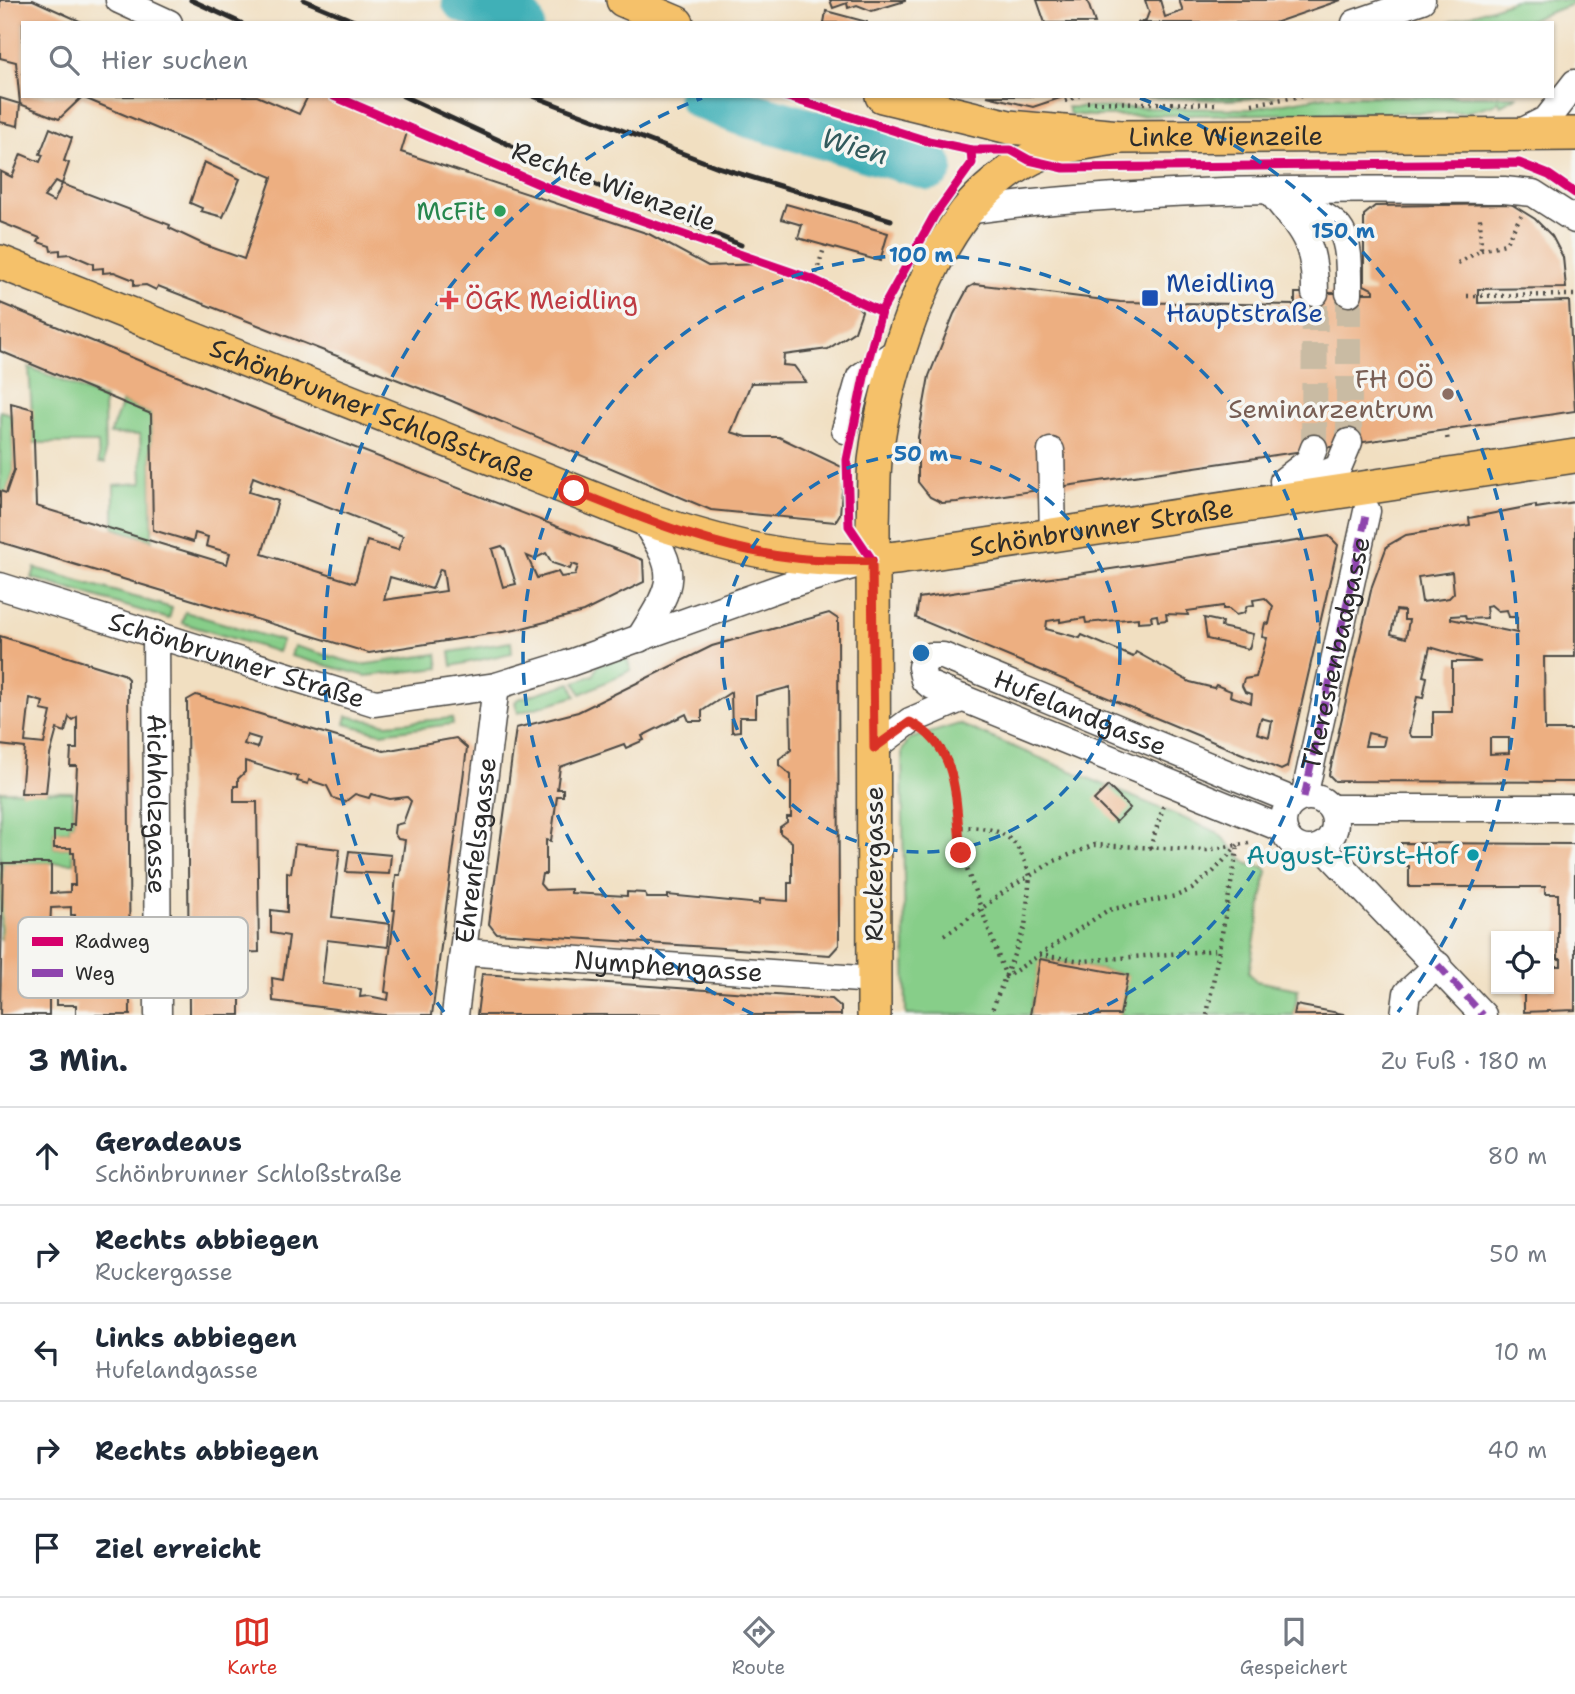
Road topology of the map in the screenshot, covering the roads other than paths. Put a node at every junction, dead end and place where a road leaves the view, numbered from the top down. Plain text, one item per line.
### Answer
1 (119, 0) edge
2 (623, 0) edge
3 (1422, 0) edge
4 (165, 21) edge
5 (672, 21) edge
6 (1361, 21) edge
7 (1575, 83) edge
8 (890, 98) edge
9 (1520, 133) junction
10 (1575, 134) edge
11 (1120, 137) junction
12 (1269, 190) junction
13 (967, 211) junction
14 (1575, 220) edge
15 (0, 262) edge
16 (1315, 293) tunnel mouth
17 (1349, 293) tunnel mouth
18 (903, 347) junction
19 (845, 429) dead end
20 (1349, 442) tunnel mouth
21 (1314, 448) tunnel mouth
22 (1051, 451) dead end
23 (1575, 456) edge
24 (1248, 507) junction
25 (1367, 511) dead end
26 (642, 518) junction
27 (1053, 535) junction
28 (872, 561) junction
29 (0, 586) edge
30 (156, 634) junction
31 (639, 639) junction
32 (496, 686) junction
33 (963, 698) junction
34 (874, 748) junction
35 (1299, 799) junction
36 (1575, 807) edge
37 (1331, 808) junction
38 (1285, 834) junction
39 (1322, 846) junction
40 (157, 917) edge
41 (464, 952) junction
42 (1438, 965) junction
43 (874, 980) junction
44 (456, 1015) edge
45 (874, 1015) edge
46 (1404, 1015) edge
47 (1483, 1015) edge

1 - 4 street
2 - 5 main road
3 - 6 street
7 - 9 street
8 - 11 main road, Linke Wienzeile
9 - 10 main road, Linke Wienzeile
9 - 11 main road, Linke Wienzeile
11 - 13 main road, Ruckergasse
12 - 13 street
12 - 14 street
12 - 16 street
12 - 17 street
13 - 18 main road, Ruckergasse
15 - 26 main road, Schönbrunner Schloßstraße
18 - 19 street
18 - 28 main road, Ruckergasse
20 - 24 street
21 - 24 street
22 - 27 street
23 - 24 main road, Schönbrunner Straße
24 - 27 main road, Schönbrunner Straße
25 - 35 street, Theresienbadgasse
26 - 28 main road, Schönbrunner Schloßstraße
26 - 31 street
27 - 28 main road, Schönbrunner Straße
28 - 31 street, Schönbrunner Straße
28 - 34 main road, Ruckergasse
29 - 30 street, Schönbrunner Straße
30 - 32 street, Schönbrunner Straße
30 - 40 street, Aichholzgasse
31 - 32 street, Schönbrunner Straße
32 - 41 street, Ehrenfelsgasse
33 - 34 street, Hufelandgasse
33 - 35 street, Hufelandgasse
33 - 38 street, Hufelandgasse
34 - 43 main road, Ruckergasse
35 - 37 street
35 - 38 street
36 - 37 street
37 - 39 street
38 - 39 street
39 - 42 street
41 - 43 street, Nymphengasse
41 - 44 street, Ehrenfelsgasse
42 - 46 street
42 - 47 street
43 - 45 main road, Ruckergasse

